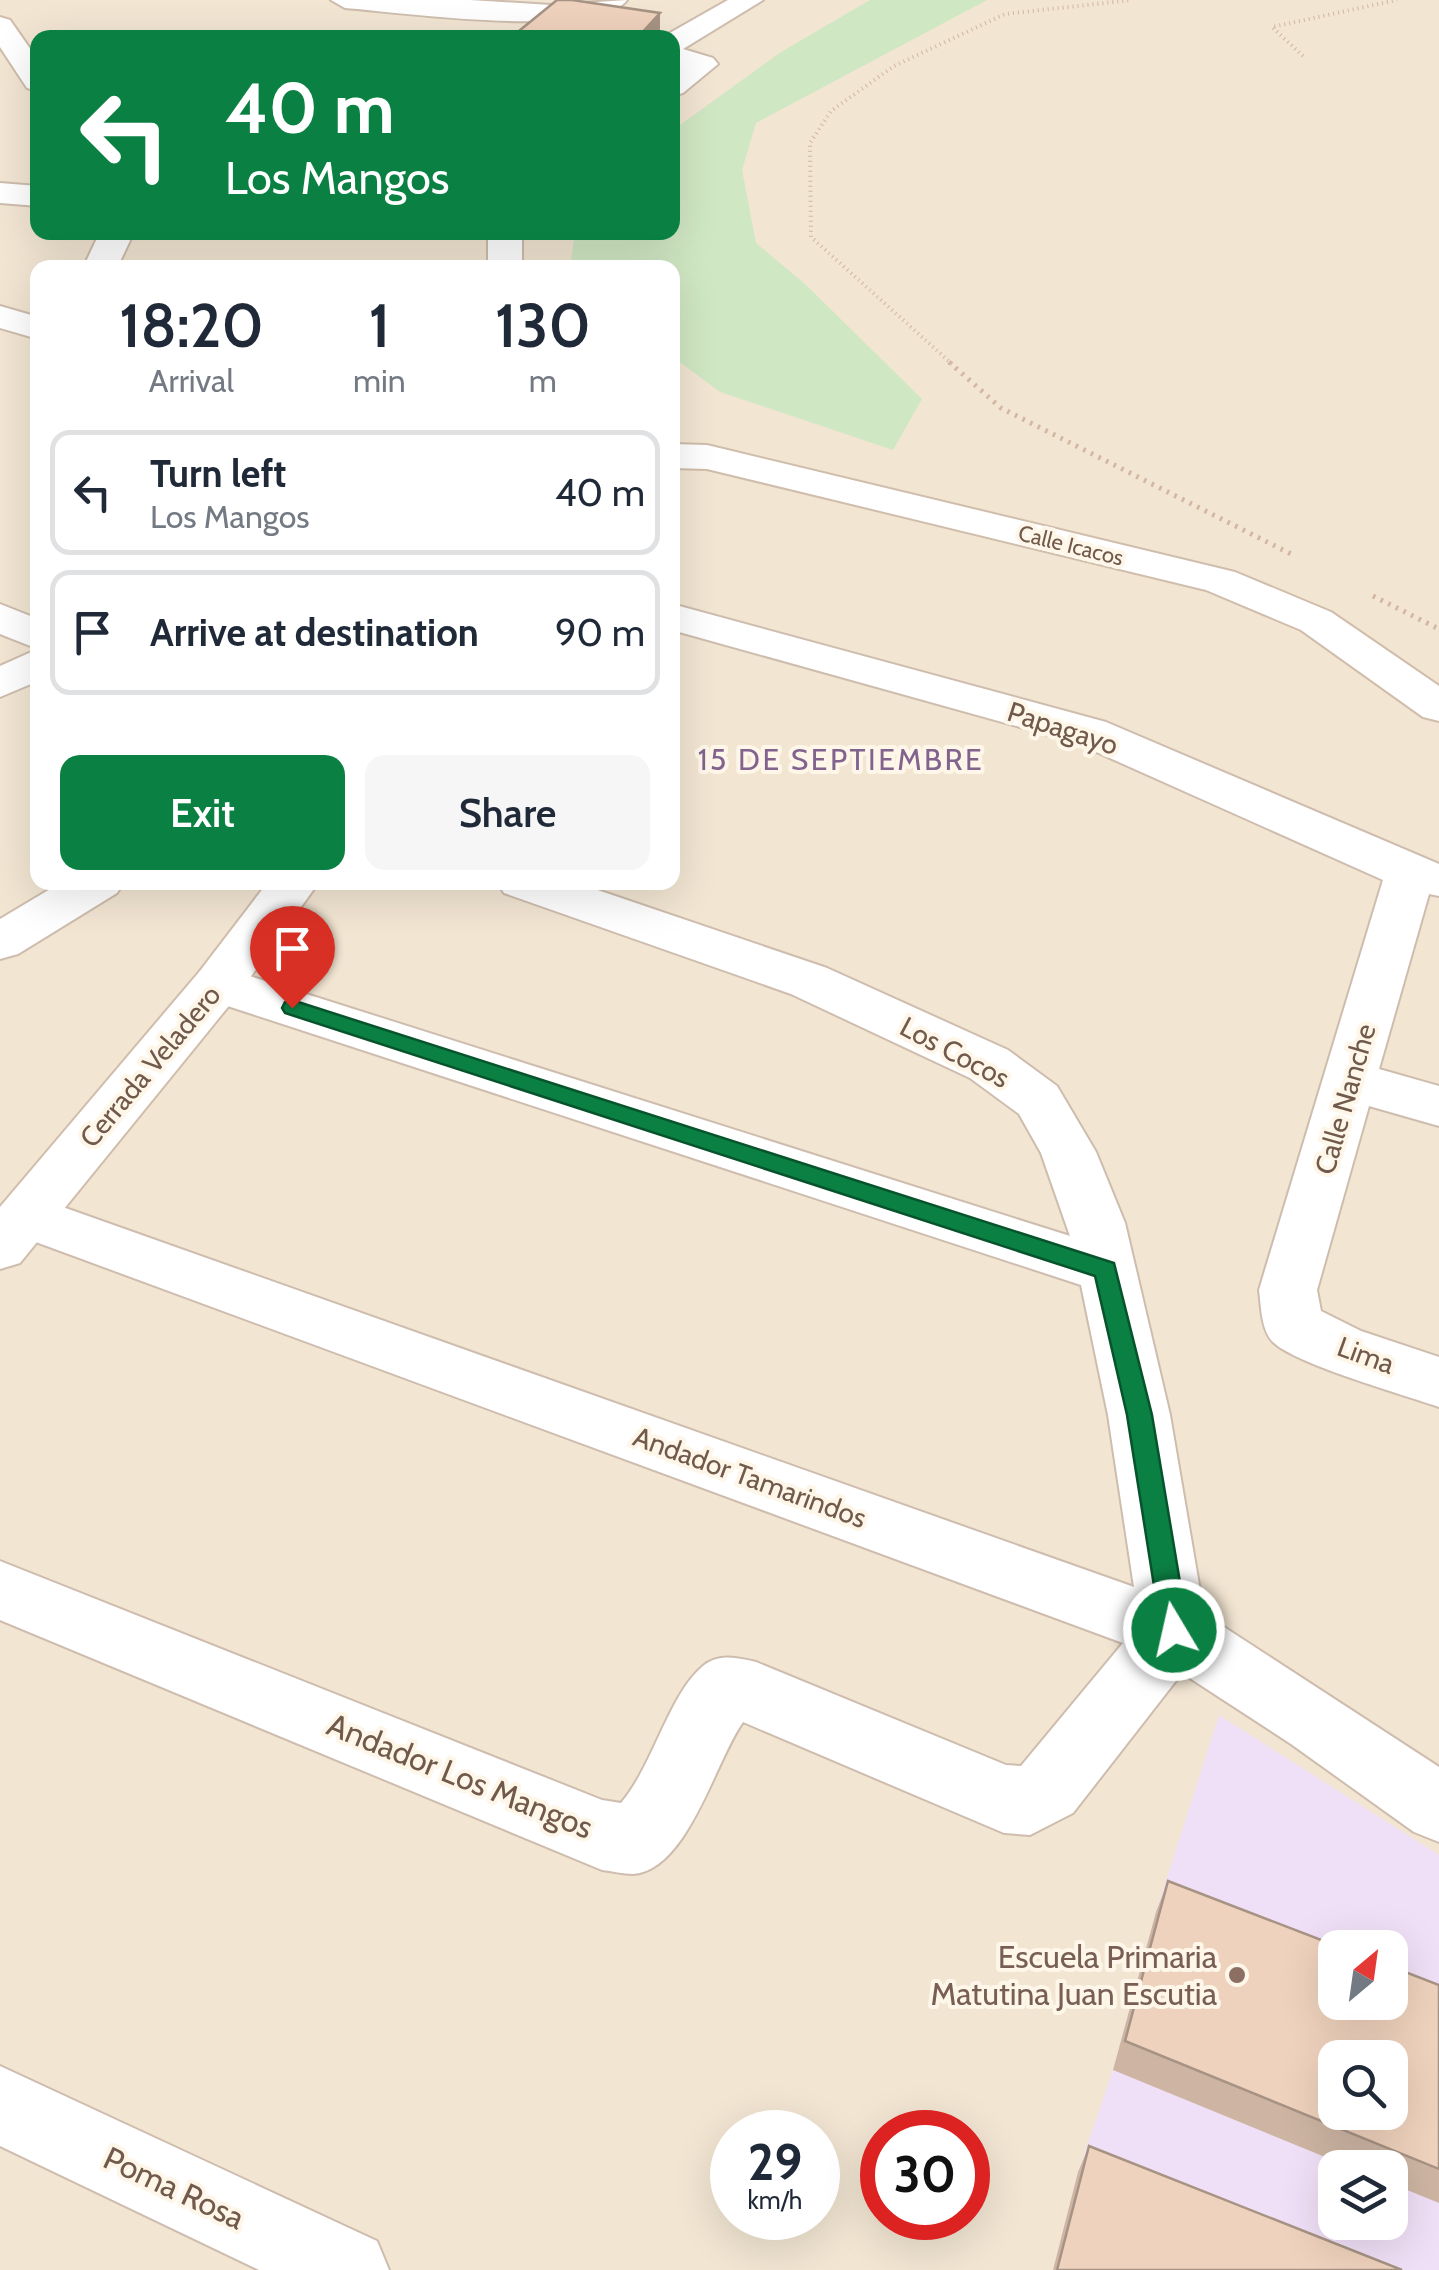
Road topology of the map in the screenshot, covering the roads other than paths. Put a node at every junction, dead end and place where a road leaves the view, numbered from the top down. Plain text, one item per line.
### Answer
1 (345, 0) edge
2 (614, 0) edge
3 (749, 0) edge
4 (557, 7) edge
5 (0, 26) edge
6 (532, 30) edge
7 (680, 39) edge
8 (18, 54) edge
9 (680, 57) edge
10 (680, 81) edge
11 (0, 193) edge
12 (30, 195) edge
13 (0, 317) edge
14 (30, 326) edge
15 (680, 456) edge
16 (0, 616) edge
17 (680, 618) edge
18 (30, 632) edge
19 (30, 667) edge
20 (0, 684) edge
21 (1439, 708) edge
22 (1424, 877) edge
23 (87, 890) edge
24 (290, 890) edge
25 (545, 890) edge
26 (0, 942) edge
27 (218, 984) junction
28 (1352, 1081) junction
29 (1439, 1106) edge
30 (13, 1232) edge
31 (1106, 1270) junction
32 (1294, 1325) joint
33 (1439, 1382) edge
34 (0, 1590) edge
35 (1174, 1630) junction
36 (1439, 1808) edge
37 (0, 2106) edge
38 (348, 2270) edge

1 - 4 street
2 - 4 street
3 - 7 street
4 - 6 street
5 - 8 street
9 - 10 street
11 - 12 street
13 - 14 street
15 - 21 street, Calle Icacos
16 - 18 street
17 - 22 street, Papagayo
19 - 20 street
22 - 28 street, Calle Nanche
23 - 26 street
24 - 27 street, Cerrada Veladero
25 - 31 street, Los Cocos
27 - 30 street, Cerrada Veladero
27 - 31 street
28 - 29 street
28 - 32 street, Calle Nanche
30 - 35 street, Andador Tamarindos
31 - 35 street, Los Cocos
32 - 33 street, Lima
34 - 35 street, Andador Los Mangos
35 - 36 street, Andador Tamarindos
37 - 38 street, Poma Rosa

